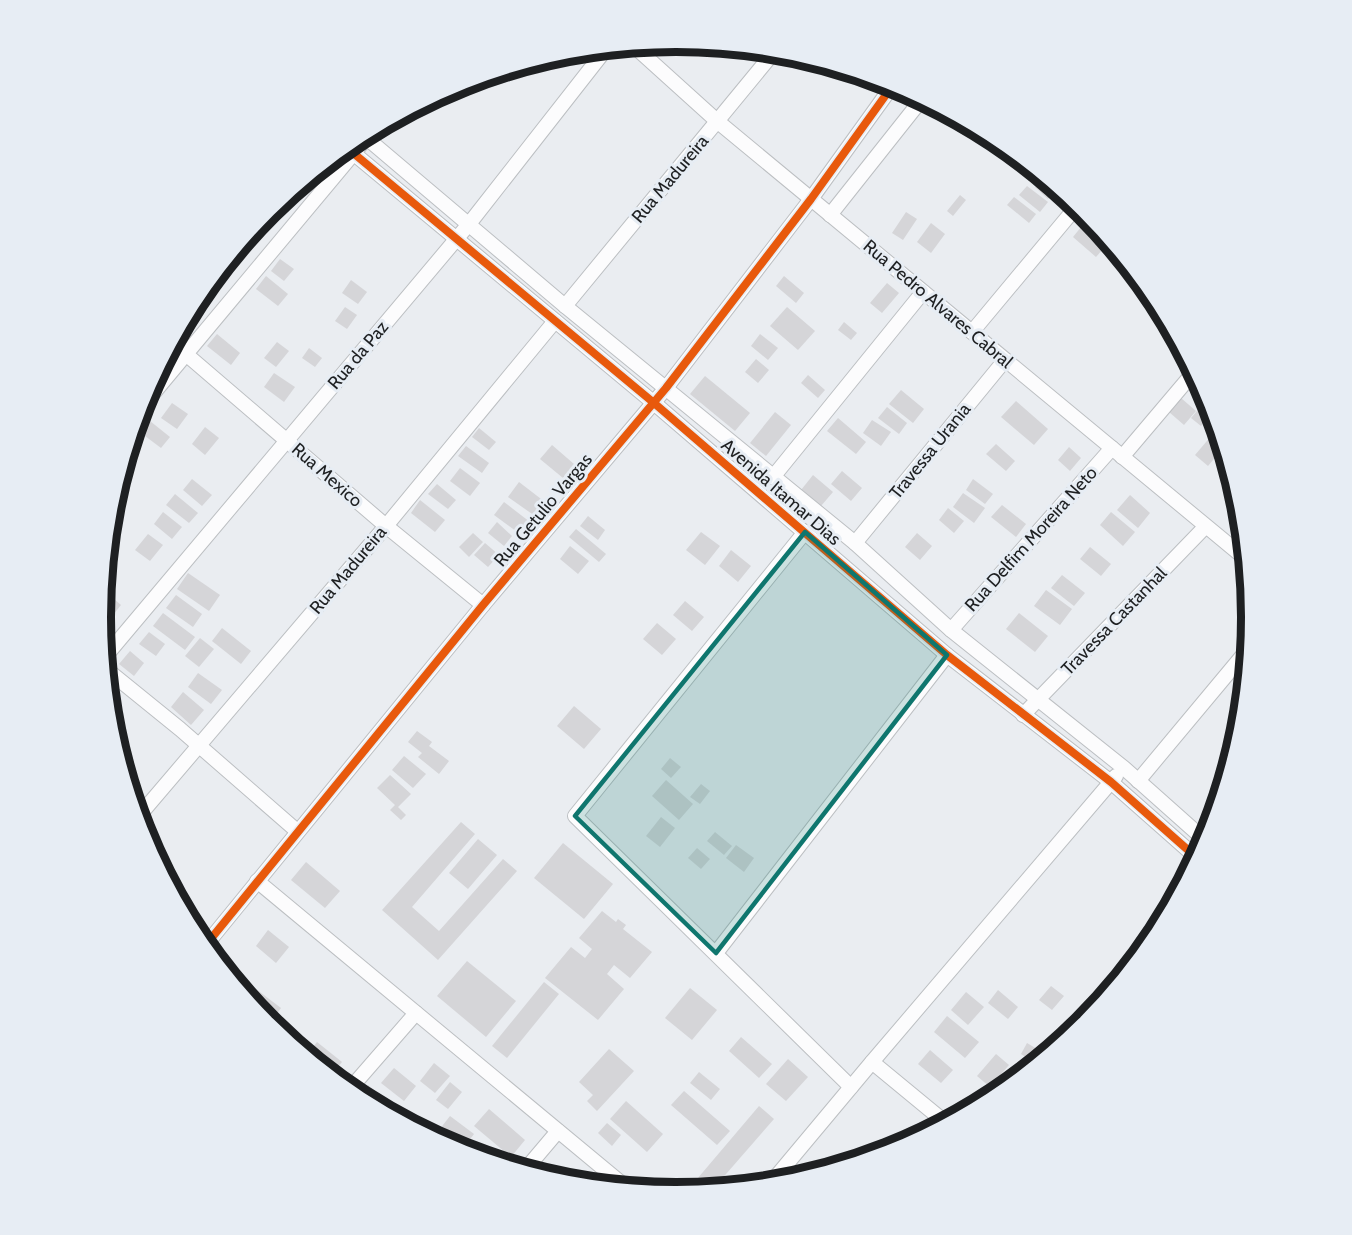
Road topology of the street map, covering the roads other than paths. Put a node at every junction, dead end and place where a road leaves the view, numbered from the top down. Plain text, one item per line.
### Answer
1 (643, 54) edge
2 (599, 57) edge
3 (768, 60) edge
4 (887, 94) edge
5 (916, 107) edge
6 (717, 122) junction
7 (375, 140) edge
8 (354, 153) edge
9 (338, 165) edge
10 (811, 199) junction
11 (1071, 213) edge
12 (830, 215) junction
13 (469, 224) junction
14 (456, 239) junction
15 (923, 292) junction
16 (565, 306) junction
17 (555, 321) junction
18 (972, 332) junction
19 (180, 349) edge
20 (186, 354) junction
21 (1005, 360) junction
22 (1188, 378) edge
23 (163, 382) edge
24 (666, 388) junction
25 (654, 403) junction
26 (287, 440) junction
27 (1117, 452) junction
28 (773, 477) junction
29 (386, 526) junction
30 (1205, 527) junction
31 (805, 532) junction
32 (855, 543) junction
33 (1237, 552) edge
34 (483, 605) junction
35 (951, 630) junction
36 (112, 650) edge
37 (947, 655) junction
38 (1240, 658) edge
39 (114, 676) edge
40 (1037, 700) junction
41 (1023, 715) junction
42 (198, 746) junction
43 (1124, 768) junction
44 (1138, 781) junction
45 (1111, 782) junction
46 (145, 809) edge
47 (297, 831) junction
48 (1198, 834) edge
49 (1190, 852) edge
50 (257, 881) junction
51 (211, 938) edge
52 (716, 953) junction
53 (416, 1013) junction
54 (872, 1062) junction
55 (356, 1082) edge
56 (850, 1087) junction
57 (939, 1117) edge
58 (558, 1131) junction
59 (531, 1163) edge
60 (779, 1173) edge
61 (616, 1179) edge

1 - 6 street, Rua Pedro Alvares Cabral
2 - 13 street, Rua da Paz
3 - 6 street, Rua Madureira
4 - 10 street, Rua Getulio Vargas
5 - 12 street
6 - 10 street, Rua Pedro Alvares Cabral
6 - 16 street, Rua Madureira
7 - 13 street, Avenida Itamar Dias
8 - 14 street, Avenida Itamar Dias
9 - 20 street
10 - 12 street, Rua Pedro Alvares Cabral
10 - 24 street, Rua Getulio Vargas
11 - 18 street
12 - 15 street, Rua Pedro Alvares Cabral
13 - 14 street, Rua da Paz
13 - 16 street, Avenida Itamar Dias
14 - 17 street, Avenida Itamar Dias
14 - 26 street, Rua da Paz
15 - 18 street, Rua Pedro Alvares Cabral
15 - 28 street
16 - 24 street, Avenida Itamar Dias
17 - 25 street, Avenida Itamar Dias
17 - 29 street, Rua Madureira
18 - 21 street, Rua Pedro Alvares Cabral
19 - 20 street, Rua Mexico
20 - 23 street
20 - 26 street, Rua Mexico
21 - 27 street, Rua Pedro Alvares Cabral
21 - 32 street, Travessa Urania
22 - 27 street, Rua Delfim Moreira Neto
24 - 25 street, Rua Getulio Vargas
24 - 28 street, Avenida Itamar Dias
25 - 31 street, Avenida Itamar Dias
25 - 34 street, Rua Getulio Vargas
26 - 29 street, Rua Mexico
26 - 36 street, Rua da Paz
27 - 30 street, Rua Pedro Alvares Cabral
27 - 35 street, Rua Delfim Moreira Neto
28 - 32 street, Avenida Itamar Dias
29 - 34 street, Rua Mexico
29 - 42 street, Rua Madureira
30 - 33 street, Rua Pedro Alvares Cabral
30 - 40 street, Travessa Castanhal
31 - 37 street, Avenida Itamar Dias
31 - 52 street
32 - 35 street, Avenida Itamar Dias
34 - 47 street, Rua Getulio Vargas
35 - 40 street, Avenida Itamar Dias
37 - 41 street, Avenida Itamar Dias
37 - 52 street
38 - 44 street
39 - 42 street
40 - 41 street, Travessa Castanhal
40 - 43 street, Avenida Itamar Dias
41 - 45 street, Avenida Itamar Dias
42 - 46 street, Rua Madureira
42 - 47 street
43 - 44 street, Avenida Itamar Dias
43 - 45 street
44 - 48 street, Avenida Itamar Dias
45 - 49 street, Avenida Itamar Dias
45 - 54 street
47 - 50 street, Rua Getulio Vargas
50 - 51 street, Rua Getulio Vargas
50 - 53 street
52 - 56 street
53 - 55 street
53 - 58 street
54 - 56 street
54 - 57 street
56 - 60 street
58 - 59 street
58 - 61 street

